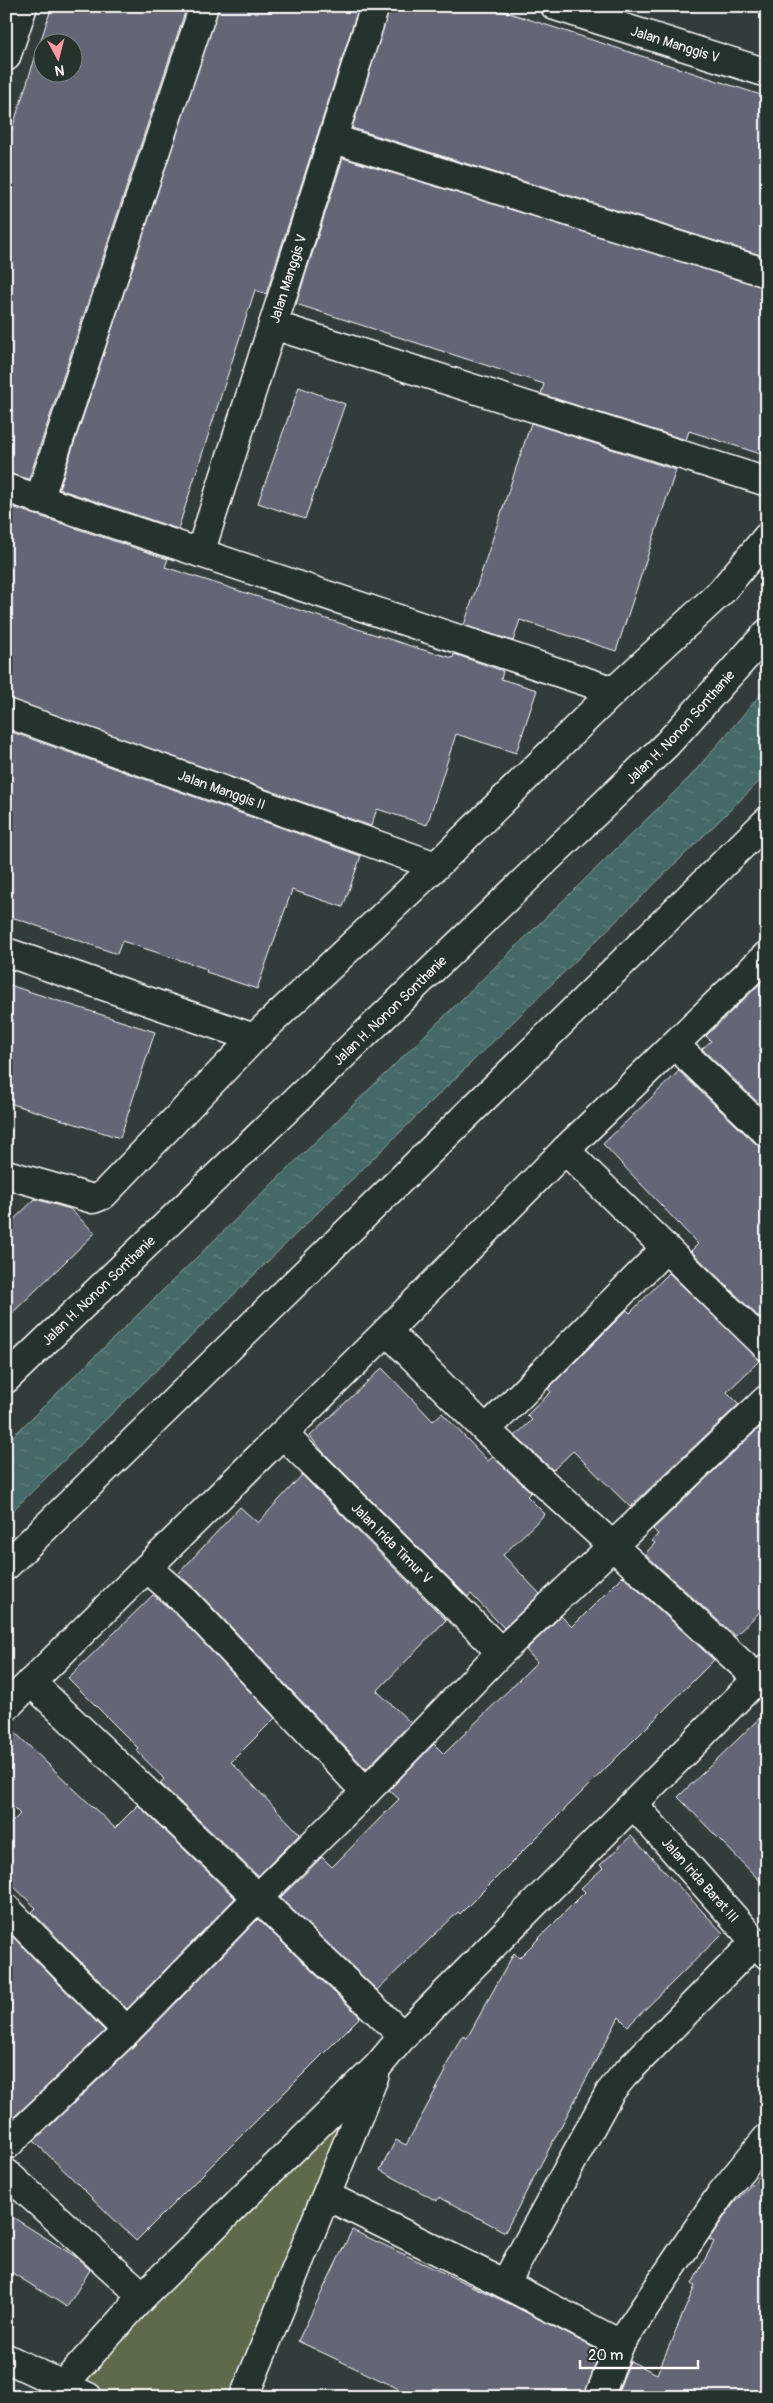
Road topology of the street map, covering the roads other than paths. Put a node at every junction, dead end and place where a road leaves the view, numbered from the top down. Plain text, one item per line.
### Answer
1 (23, 6) edge
2 (204, 6) edge
3 (375, 6) edge
4 (555, 6) edge
5 (6, 58) edge
6 (767, 73) edge
7 (334, 139) junction
8 (767, 273) edge
9 (272, 325) junction
10 (767, 482) edge
11 (6, 488) edge
12 (39, 500) junction
13 (767, 538) edge
14 (200, 554) junction
15 (767, 633) edge
16 (614, 691) junction
17 (6, 713) edge
18 (767, 821) edge
19 (436, 866) junction
20 (6, 952) edge
21 (767, 955) edge
22 (254, 1038) junction
23 (676, 1045) junction
24 (767, 1133) edge
25 (565, 1150) junction
26 (6, 1174) edge
27 (666, 1248) junction
28 (387, 1331) junction
29 (767, 1346) edge
30 (6, 1378) edge
31 (767, 1399) edge
32 (486, 1430) junction
33 (283, 1434) junction
34 (614, 1547) junction
35 (6, 1566) edge
36 (147, 1568) junction
37 (501, 1652) junction
38 (764, 1678) edge
39 (32, 1682) junction
40 (6, 1707) edge
41 (366, 1792) junction
42 (634, 1805) junction
43 (258, 1897) junction
44 (6, 1908) edge
45 (761, 1949) edge
46 (127, 2031) junction
47 (403, 2036) junction
48 (378, 2066) junction
49 (767, 2138) edge
50 (6, 2146) edge
51 (6, 2174) edge
52 (327, 2196) junction
53 (505, 2284) junction
54 (143, 2296) junction
55 (620, 2344) junction
56 (6, 2358) edge
57 (63, 2385) junction
58 (246, 2396) edge
59 (88, 2397) edge
60 (599, 2397) edge

1 - 5 street
2 - 12 street
3 - 7 street, Jalan Manggis V
4 - 6 street, Jalan Manggis V
7 - 8 street
7 - 9 street, Jalan Manggis V
9 - 10 street
9 - 14 street, Jalan Manggis V
11 - 12 street
12 - 14 street
13 - 16 street
14 - 16 street
15 - 30 street, Jalan H. Nonon Sonthanie
16 - 19 street
17 - 19 street, Jalan Manggis II
18 - 35 street
19 - 22 street
20 - 22 street
21 - 23 street
22 - 26 street
23 - 24 street
23 - 25 street
25 - 27 street
25 - 28 street
27 - 29 street
27 - 32 street
28 - 32 street
28 - 33 street
31 - 34 street
32 - 34 street
33 - 36 street
33 - 37 street, Jalan Irida Timur V
34 - 37 street
34 - 38 street
36 - 39 street
36 - 41 street
37 - 41 street
38 - 42 street
39 - 40 street
39 - 43 street
41 - 43 street
42 - 45 street, Jalan Irida Barat III
42 - 47 street
43 - 46 street
43 - 47 street
44 - 46 street
45 - 53 street
46 - 50 street
47 - 48 street
48 - 52 street
48 - 54 street
49 - 55 street
51 - 54 street
52 - 53 street
52 - 58 street
53 - 55 street
54 - 57 street
55 - 60 street
56 - 57 street
57 - 59 street

